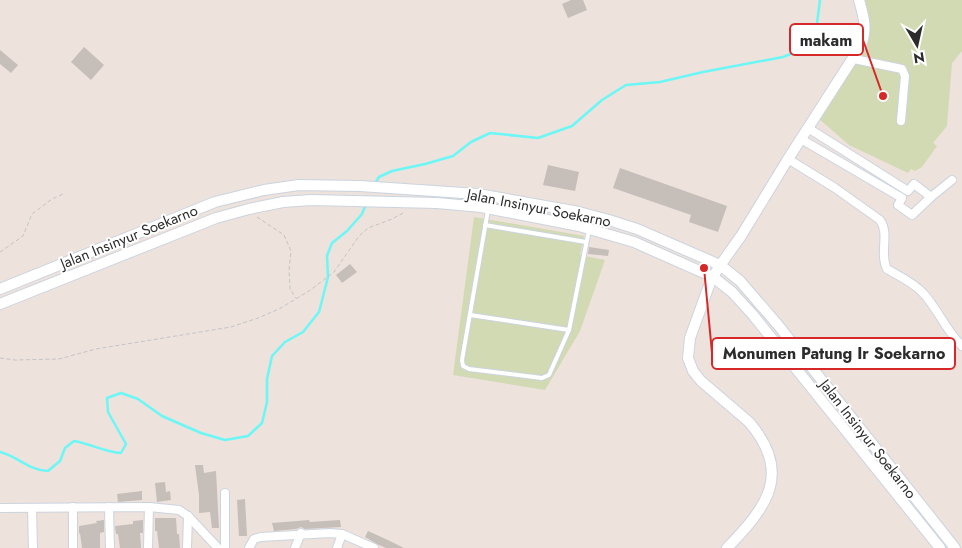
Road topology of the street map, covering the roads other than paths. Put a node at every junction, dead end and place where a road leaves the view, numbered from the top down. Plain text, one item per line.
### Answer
1 (859, 0) edge
2 (854, 59) junction
3 (900, 121) dead end
4 (808, 128) junction
5 (801, 139) junction
6 (788, 159) junction
7 (952, 180) dead end
8 (385, 188) junction
9 (908, 191) junction
10 (931, 197) junction
11 (902, 198) junction
12 (385, 201) junction
13 (488, 208) junction
14 (485, 225) junction
15 (590, 228) junction
16 (586, 242) junction
17 (720, 265) junction
18 (713, 277) junction
19 (0, 289) edge
20 (0, 304) edge
21 (470, 315) junction
22 (569, 330) junction
23 (962, 346) edge
24 (225, 493) dead end
25 (73, 507) junction
26 (109, 507) junction
27 (149, 507) junction
28 (0, 508) edge
29 (32, 508) junction
30 (188, 516) junction
31 (301, 534) junction
32 (342, 534) junction
33 (33, 548) edge
34 (73, 548) edge
35 (110, 548) edge
36 (148, 548) edge
37 (187, 548) edge
38 (218, 548) edge
39 (225, 548) edge
40 (249, 548) edge
41 (295, 548) edge
42 (337, 548) edge
43 (374, 548) edge
44 (728, 548) edge
45 (940, 548) edge
46 (955, 548) edge

1 - 2 main road
2 - 3 street
2 - 4 main road
4 - 5 main road
4 - 9 street
5 - 6 main road
5 - 11 street
6 - 17 main road
6 - 23 street
7 - 10 street
8 - 12 main road
8 - 17 main road, Jalan Insinyur Soekarno
8 - 19 main road, Jalan Insinyur Soekarno
9 - 10 street
9 - 11 street
10 - 11 street
12 - 13 main road, Jalan Insinyur Soekarno
12 - 20 main road, Jalan Insinyur Soekarno
13 - 14 lane
13 - 15 main road, Jalan Insinyur Soekarno
14 - 16 lane
14 - 21 lane
15 - 16 lane
15 - 18 main road, Jalan Insinyur Soekarno
16 - 22 lane
17 - 18 main road
17 - 46 main road, Jalan Insinyur Soekarno
18 - 44 main road
18 - 45 main road, Jalan Insinyur Soekarno
21 - 22 lane
21 - 22 lane
24 - 39 street
25 - 26 street
25 - 29 street
25 - 34 street
26 - 27 street
26 - 35 street
27 - 30 street
27 - 36 street
28 - 29 street
29 - 33 street
30 - 37 street
30 - 38 street
31 - 32 street
31 - 40 street
31 - 41 street
32 - 42 street
32 - 43 street

